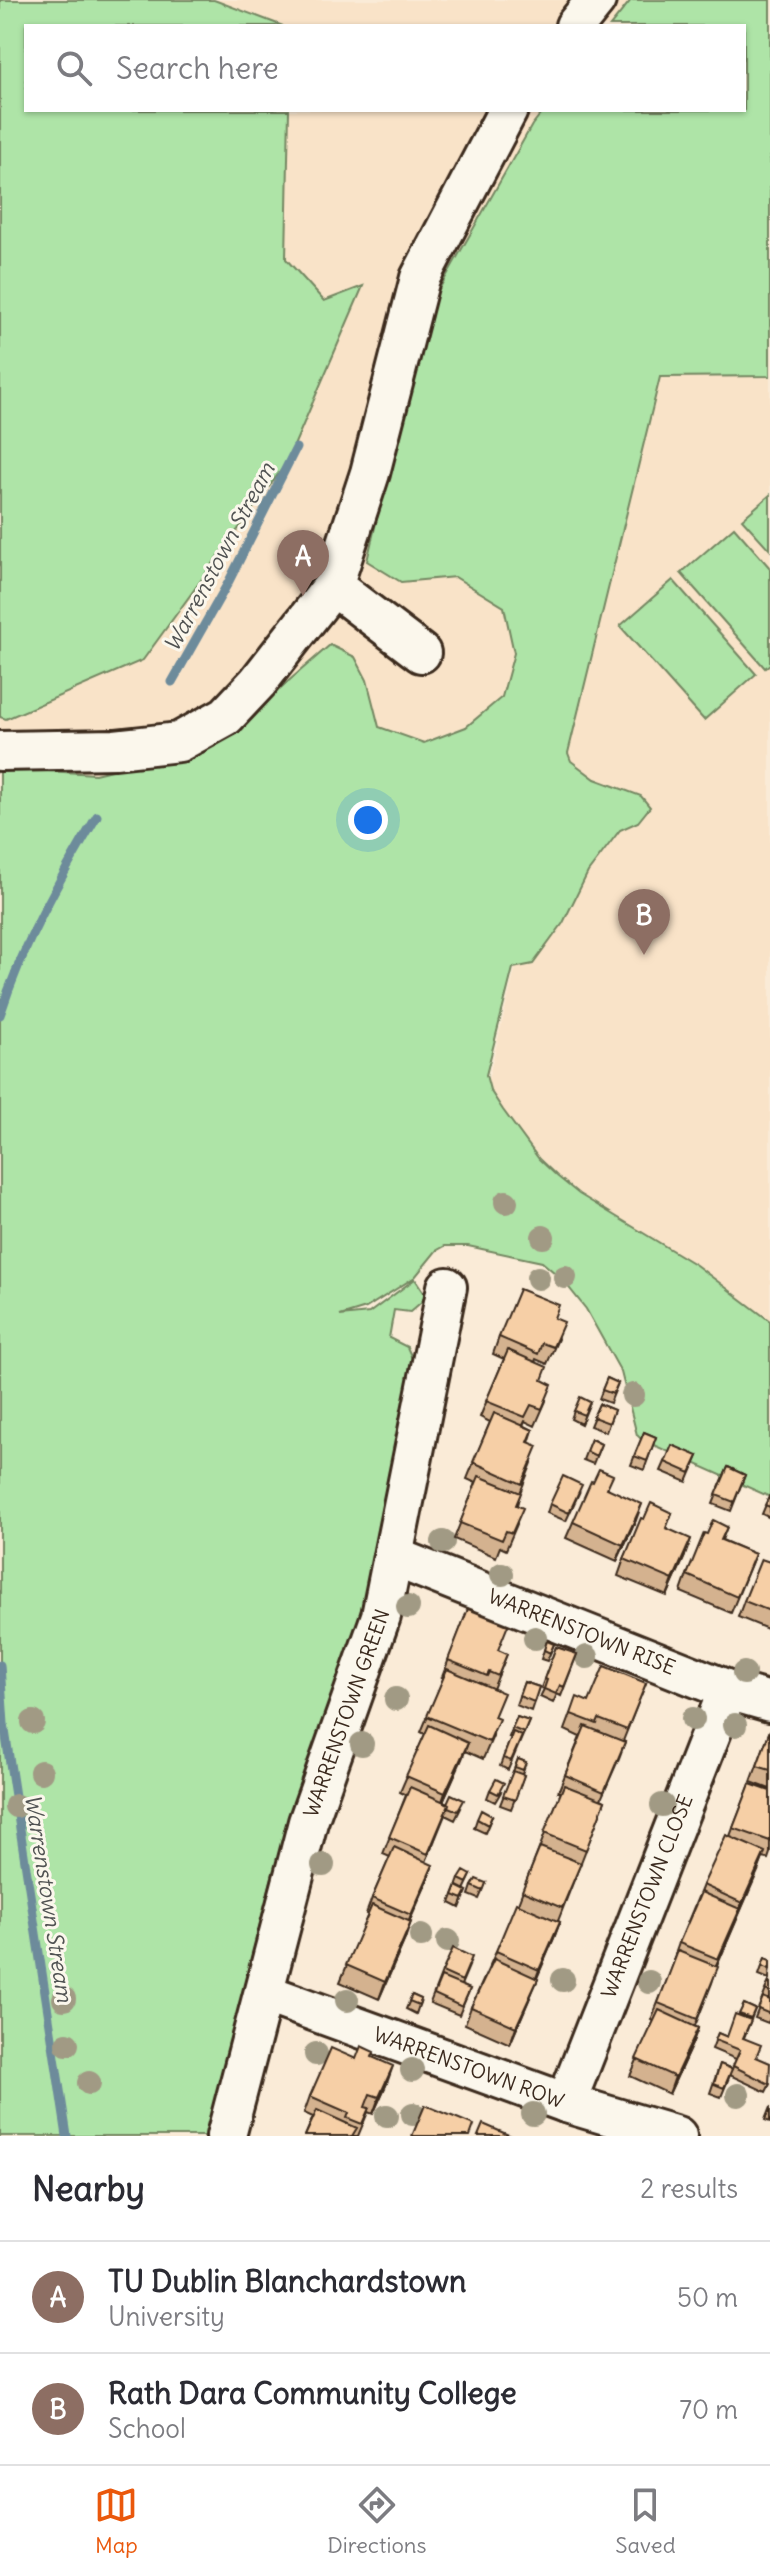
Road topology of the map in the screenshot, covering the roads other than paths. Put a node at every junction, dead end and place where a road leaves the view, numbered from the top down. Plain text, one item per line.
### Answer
1 (596, 0) edge
2 (577, 24) edge
3 (507, 112) edge
4 (333, 586) junction
5 (421, 653) dead end
6 (0, 751) edge
7 (447, 1287) dead end
8 (394, 1557) junction
9 (728, 1690) junction
10 (770, 1702) edge
11 (264, 1993) junction
12 (566, 2103) junction
13 (226, 2136) edge
14 (677, 2136) edge

1 - 2 street
3 - 4 street
4 - 5 street
4 - 6 street
7 - 8 street, WARRENSTOWN GREEN
8 - 9 street, WARRENSTOWN RISE
8 - 11 street, WARRENSTOWN GREEN
9 - 10 street, WARRENSTOWN RISE
9 - 12 street, WARRENSTOWN CLOSE
11 - 12 street, WARRENSTOWN ROW
11 - 13 street, WARRENSTOWN GREEN
12 - 14 street, WARRENSTOWN ROW

